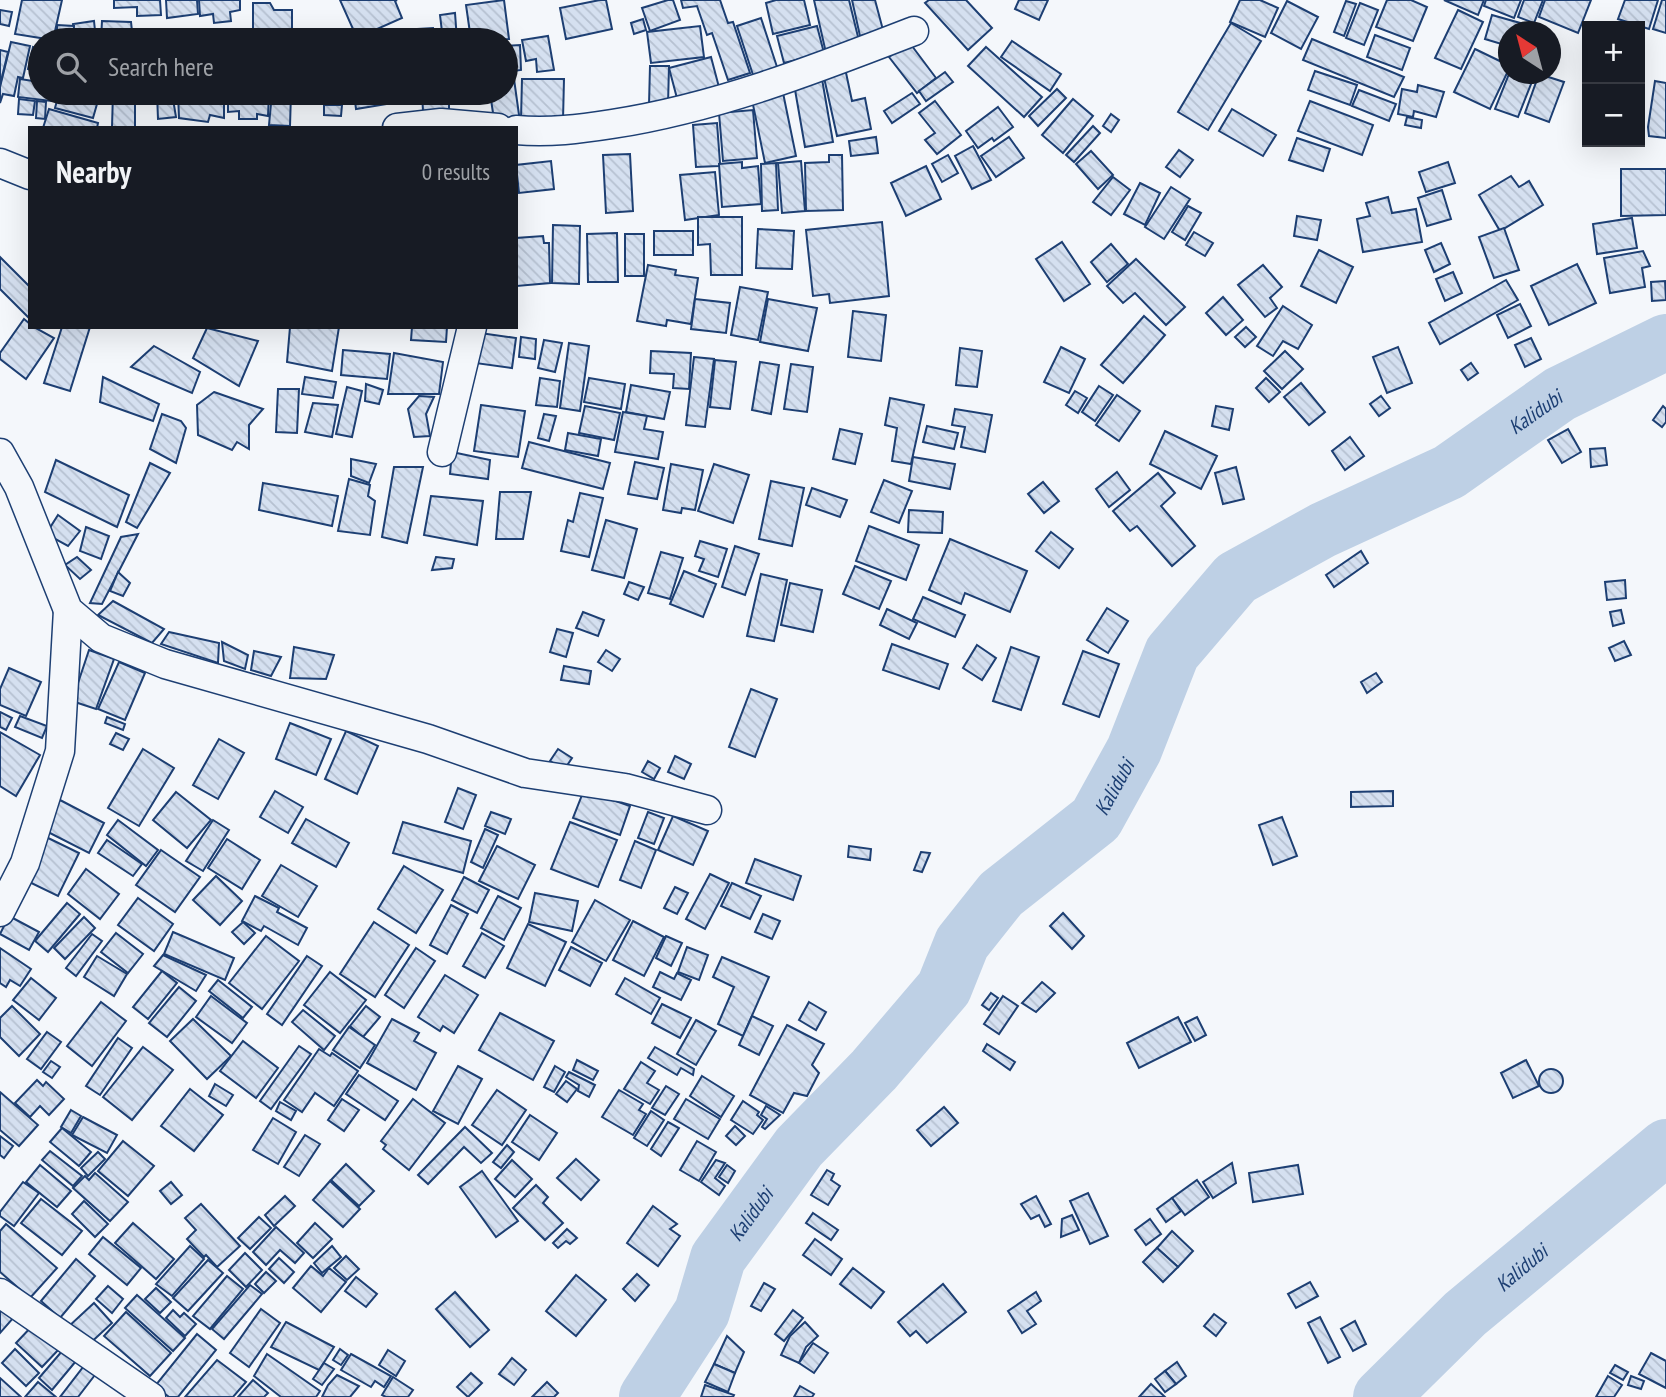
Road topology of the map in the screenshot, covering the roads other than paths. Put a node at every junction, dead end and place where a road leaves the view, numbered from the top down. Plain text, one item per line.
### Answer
1 (914, 32) dead end
2 (415, 126) edge
3 (475, 126) edge
4 (518, 130) edge
5 (0, 163) edge
6 (28, 174) edge
7 (472, 329) edge
8 (442, 452) dead end
9 (0, 453) edge
10 (68, 610) junction
11 (707, 810) dead end
12 (0, 912) edge
13 (0, 1293) edge
14 (151, 1397) edge

1 - 4 street
2 - 3 street
5 - 6 street
7 - 8 street
9 - 10 street
10 - 11 street
10 - 12 street
13 - 14 street

